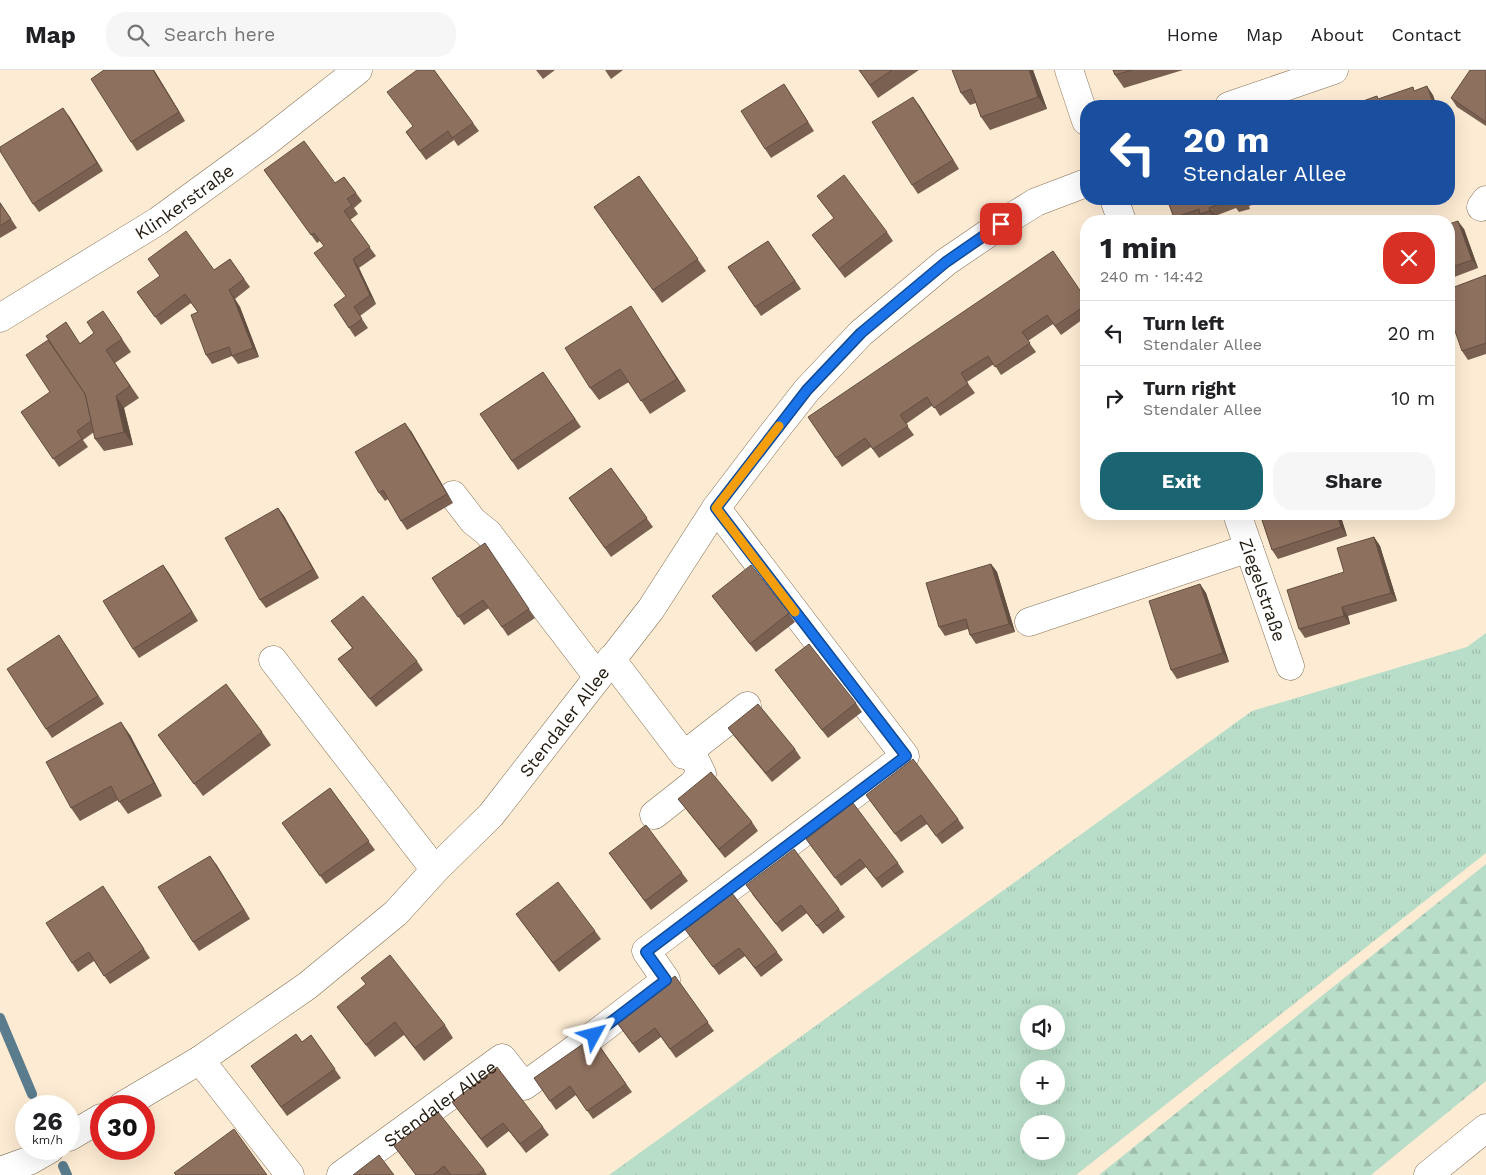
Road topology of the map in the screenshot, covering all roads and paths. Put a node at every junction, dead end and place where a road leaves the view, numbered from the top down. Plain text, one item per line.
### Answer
1 (358, 70) edge
2 (1069, 70) edge
3 (1334, 70) edge
4 (1246, 100) edge
5 (1080, 103) edge
6 (1080, 185) edge
7 (0, 318) edge
8 (453, 495) dead end
9 (716, 508) junction
10 (1239, 520) edge
11 (1249, 548) junction
12 (1029, 622) dead end
13 (273, 660) dead end
14 (1290, 666) dead end
15 (604, 668) junction
16 (747, 706) dead end
17 (690, 750) junction
18 (654, 814) dead end
19 (435, 870) junction
20 (200, 1060) junction
21 (141, 1095) edge
22 (1486, 1128) edge
23 (31, 1160) edge
24 (0, 1171) edge
25 (290, 1175) edge
26 (341, 1175) edge
27 (1428, 1175) edge

1 - 7 main road, Klinkerstraße
2 - 5 main road
3 - 4 main road
6 - 9 main road, Stendaler Allee
8 - 15 main road
9 - 15 main road, Stendaler Allee
9 - 26 main road, Stendaler Allee
10 - 11 main road, Ziegelstraße
11 - 12 main road
11 - 14 main road, Ziegelstraße
13 - 19 main road
15 - 17 main road
15 - 19 main road, Stendaler Allee
16 - 17 main road
17 - 18 main road
19 - 20 main road, Stendaler Allee
20 - 21 main road, Stendaler Allee
20 - 25 main road
22 - 27 main road
23 - 24 main road

